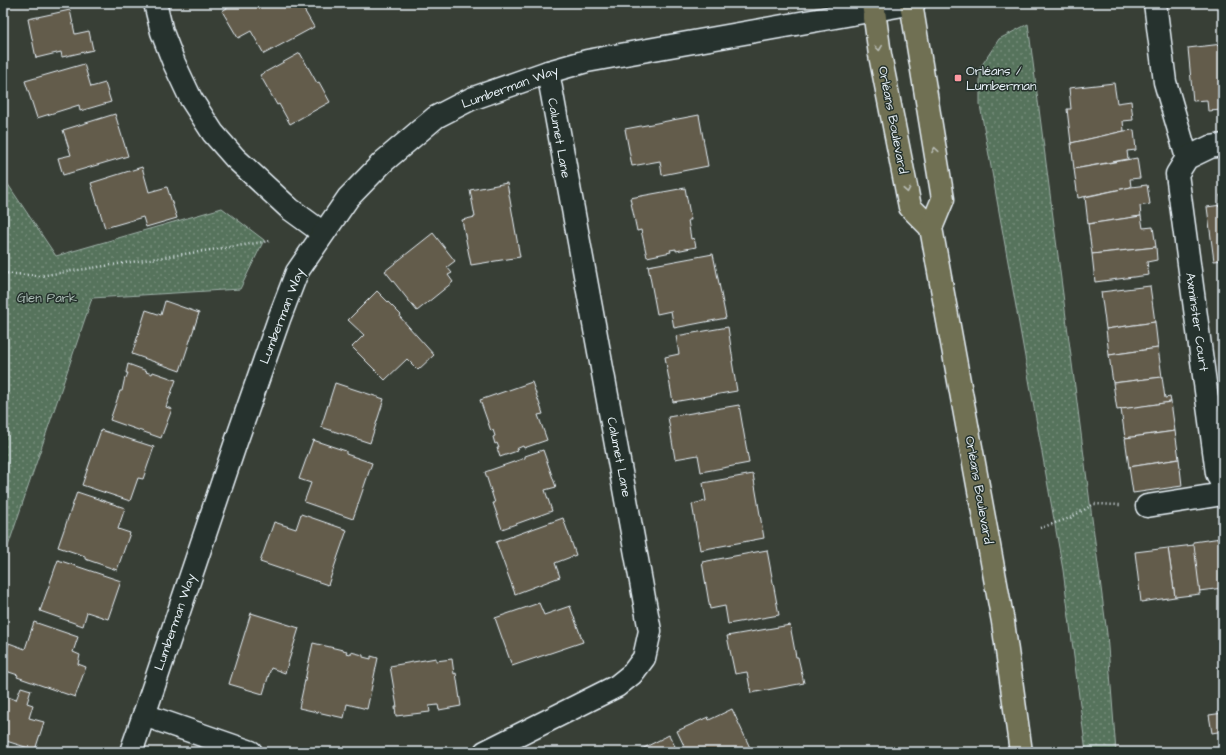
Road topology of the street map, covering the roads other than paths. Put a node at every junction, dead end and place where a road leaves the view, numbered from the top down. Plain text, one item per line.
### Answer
1 (155, 3) edge
2 (912, 3) edge
3 (1155, 3) edge
4 (873, 6) edge
5 (548, 72) junction
6 (1223, 145) edge
7 (1187, 158) junction
8 (931, 228) junction
9 (323, 233) junction
10 (1223, 487) edge
11 (1223, 494) edge
12 (1147, 506) dead end
13 (144, 715) junction
14 (131, 752) edge
15 (251, 752) edge
16 (485, 752) edge
17 (1021, 752) edge

1 - 9 street
2 - 4 street, Lumberman Way
8 -> 2 main road
3 - 7 street
4 - 5 street, Lumberman Way
4 -> 8 main road, Orléans Boulevard
5 - 9 street, Lumberman Way
5 - 16 street, Calumet Lane
6 - 7 street
7 - 10 street, Axminster Court
8 - 17 main road, Orléans Boulevard
9 - 13 street, Lumberman Way
11 - 12 street
13 - 14 street, Lumberman Way
13 - 15 street

